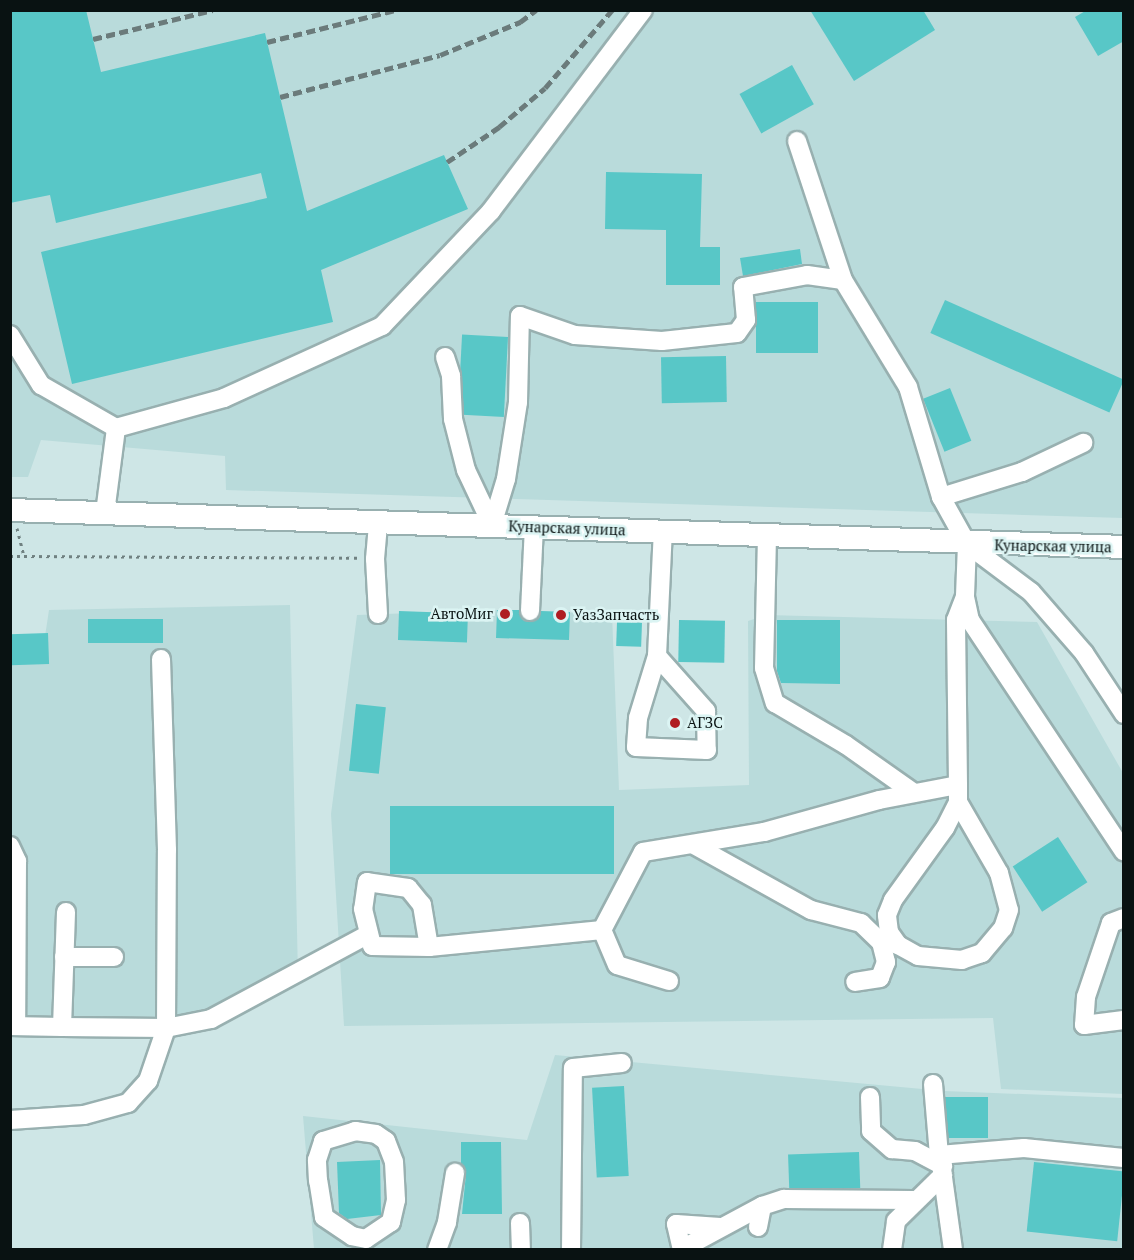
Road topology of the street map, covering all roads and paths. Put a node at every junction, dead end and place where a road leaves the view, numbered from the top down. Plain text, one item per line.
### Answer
1 (643, 10) edge
2 (797, 141) dead end
3 (843, 280) junction
4 (10, 335) edge
5 (445, 357) dead end
6 (116, 428) junction
7 (1083, 443) dead end
8 (941, 497) junction
9 (105, 513) junction
10 (14, 519) edge
11 (378, 522) junction
12 (492, 525) junction
13 (534, 527) junction
14 (663, 531) junction
15 (767, 536) junction
16 (967, 544) junction
17 (1124, 547) edge
18 (10, 556) edge
19 (24, 556) junction
20 (375, 559) junction
21 (965, 597) junction
22 (530, 611) dead end
23 (378, 614) dead end
24 (657, 656) junction
25 (161, 659) dead end
26 (1124, 714) edge
27 (914, 793) junction
28 (958, 793) junction
29 (694, 845) junction
30 (10, 846) edge
31 (1124, 852) edge
32 (66, 912) dead end
33 (1124, 918) edge
34 (602, 930) junction
35 (885, 930) junction
36 (369, 934) junction
37 (429, 946) junction
38 (64, 957) junction
39 (114, 957) dead end
40 (669, 981) dead end
41 (855, 982) dead end
42 (1124, 1020) edge
43 (13, 1026) edge
44 (62, 1027) junction
45 (166, 1028) junction
46 (622, 1064) dead end
47 (933, 1084) dead end
48 (870, 1097) dead end
49 (10, 1120) edge
50 (1124, 1158) edge
51 (941, 1165) junction
52 (455, 1173) dead end
53 (913, 1200) junction
54 (762, 1206) junction
55 (520, 1224) dead end
56 (720, 1227) dead end
57 (758, 1227) dead end
58 (367, 1244) edge
59 (436, 1250) edge
60 (521, 1250) edge
61 (571, 1250) edge
62 (892, 1250) edge
63 (953, 1250) edge

1 - 6 street
2 - 3 street
3 - 8 street
3 - 12 street
4 - 6 street
5 - 12 street
6 - 9 street
7 - 8 street
8 - 16 street
9 - 10 main road, Кунарская улица
9 - 11 main road, Кунарская улица
10 - 19 path
11 - 12 main road, Кунарская улица
11 - 20 street
12 - 13 main road, Кунарская улица
13 - 14 main road, Кунарская улица
13 - 22 street
14 - 15 main road, Кунарская улица
14 - 24 street
15 - 16 main road, Кунарская улица
15 - 27 street
16 - 17 main road, Кунарская улица
16 - 21 street
16 - 26 street
18 - 19 path
19 - 20 path
20 - 23 street
21 - 28 street
21 - 31 street
24 - 24 street
25 - 45 street
27 - 28 street
27 - 29 street
28 - 35 street
28 - 35 street
29 - 34 street
29 - 35 street
30 - 43 street
32 - 38 street
33 - 42 street
34 - 37 street
34 - 40 street
35 - 41 street
36 - 37 street
36 - 37 street
36 - 45 street
38 - 39 street
38 - 44 street
43 - 44 street
44 - 45 street
45 - 49 street
46 - 61 street
47 - 51 street
48 - 51 street
50 - 51 street
51 - 53 street
51 - 63 street
52 - 59 street
53 - 54 street
53 - 62 street
54 - 56 street
54 - 57 street
55 - 60 street
58 - 58 street

